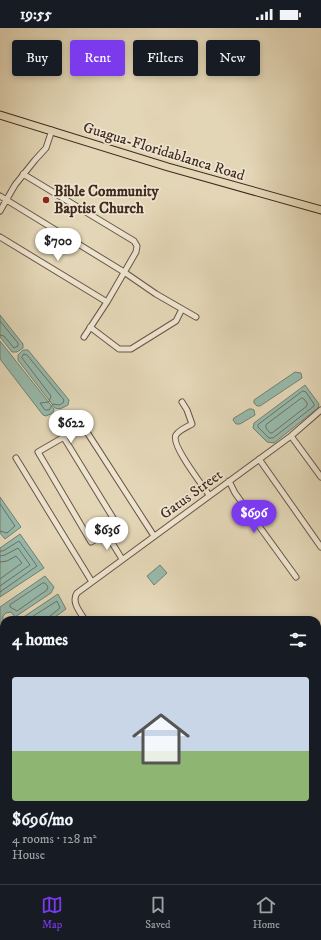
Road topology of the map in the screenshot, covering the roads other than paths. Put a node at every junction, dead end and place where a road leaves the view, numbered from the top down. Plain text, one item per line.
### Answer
1 (0, 115) edge
2 (52, 130) junction
3 (23, 174) junction
4 (0, 196) edge
5 (7, 199) junction
6 (321, 210) edge
7 (0, 211) edge
8 (0, 237) edge
9 (124, 272) junction
10 (107, 302) junction
11 (182, 309) junction
12 (196, 318) dead end
13 (90, 327) junction
14 (84, 337) dead end
15 (182, 402) dead end
16 (321, 410) edge
17 (290, 436) junction
18 (64, 438) junction
19 (16, 458) dead end
20 (259, 458) junction
21 (321, 477) edge
22 (228, 481) junction
23 (209, 496) junction
24 (106, 533) junction
25 (154, 536) junction
26 (321, 547) edge
27 (122, 559) junction
28 (296, 577) dead end
29 (92, 582) junction
30 (82, 616) edge

1 - 2 main road, Guagua-Floridablanca Road
2 - 3 street
2 - 6 main road, Guagua-Floridablanca Road
3 - 5 street
3 - 9 street
4 - 5 street
5 - 7 street
5 - 9 street
8 - 10 street
9 - 10 street
9 - 11 street
10 - 13 street
11 - 12 street
11 - 13 street
13 - 14 street
15 - 23 street
16 - 17 street, Gatus Street
17 - 20 street, Gatus Street
17 - 21 street
18 - 24 street
18 - 24 street
18 - 25 street
19 - 29 street
20 - 22 street, Gatus Street
20 - 26 street
22 - 23 street, Gatus Street
22 - 28 street
23 - 25 street, Gatus Street
24 - 27 street
25 - 27 street, Gatus Street
27 - 29 street, Gatus Street
29 - 30 street, Gatus Street

